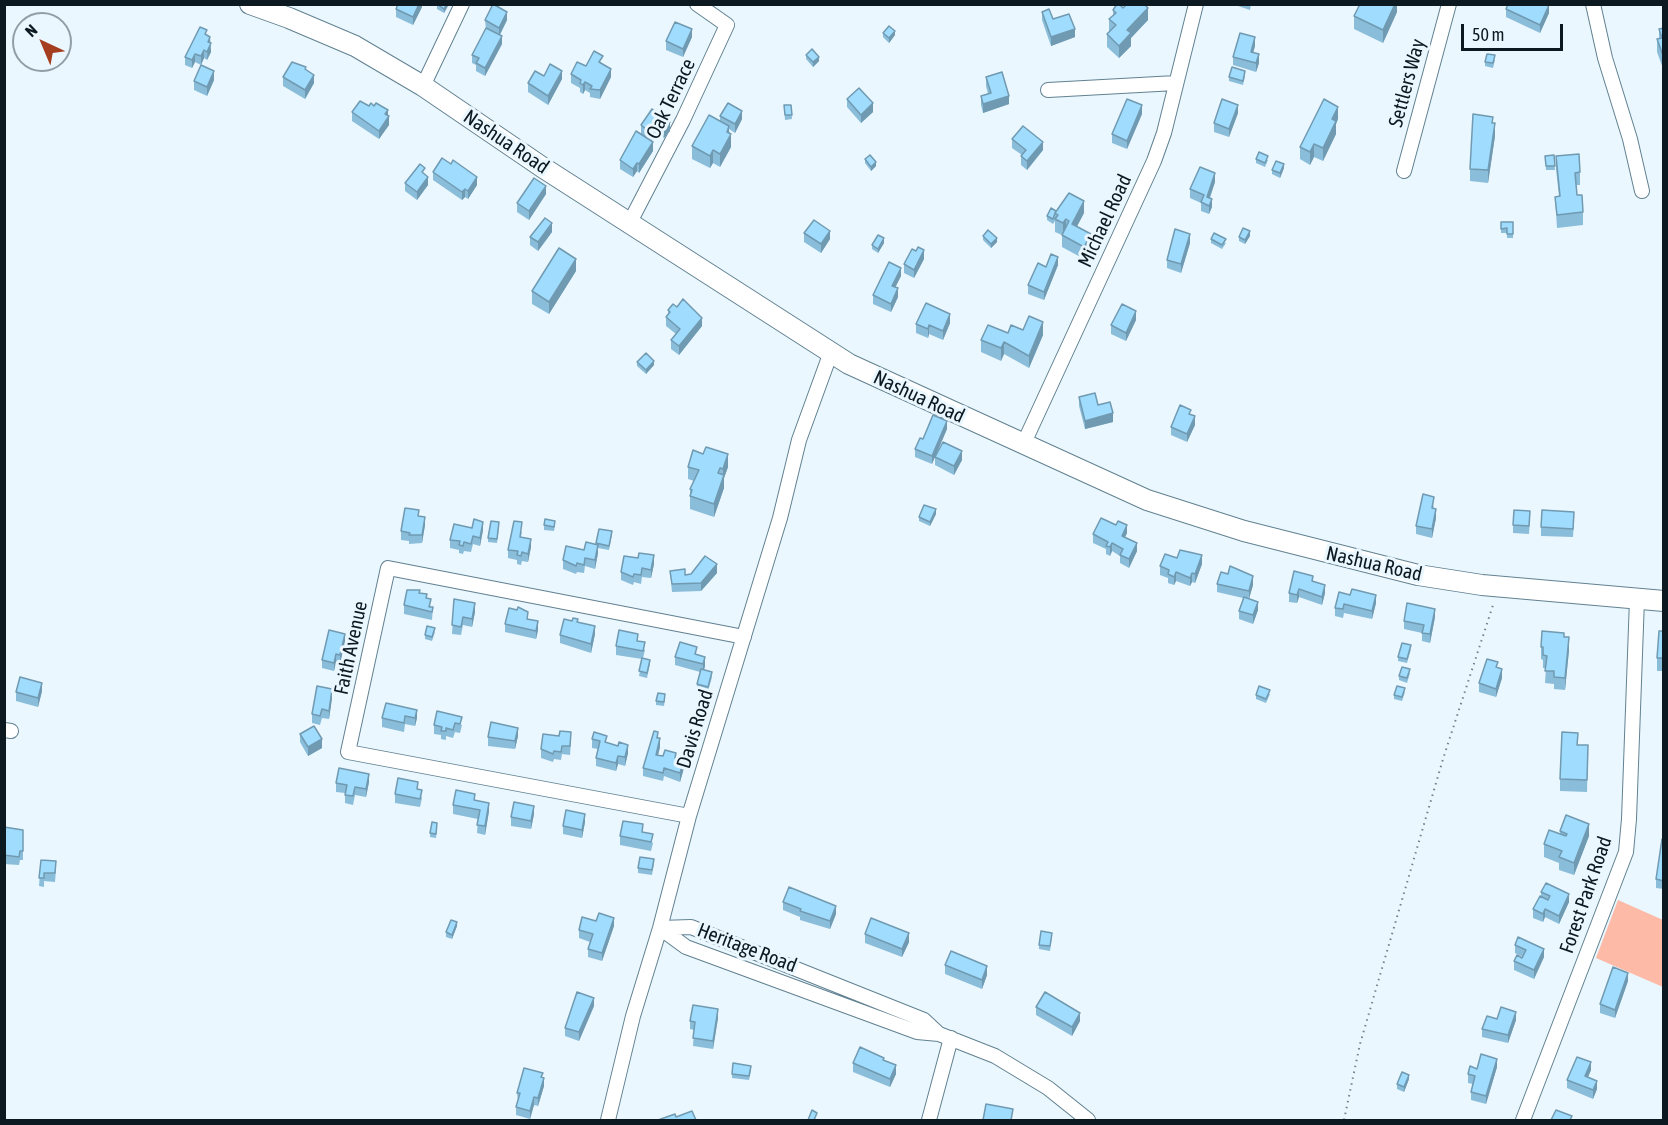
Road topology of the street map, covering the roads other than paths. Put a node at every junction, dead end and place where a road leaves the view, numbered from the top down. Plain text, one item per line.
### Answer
1 (250, 4) edge
2 (462, 4) edge
3 (697, 4) edge
4 (1196, 4) edge
5 (1449, 4) edge
6 (1593, 4) edge
7 (1176, 82) junction
8 (423, 86) junction
9 (1048, 90) dead end
10 (1404, 171) dead end
11 (1642, 191) dead end
12 (630, 222) junction
13 (831, 352) junction
14 (1023, 445) junction
15 (1637, 599) junction
16 (1664, 601) edge
17 (744, 637) junction
18 (689, 816) junction
19 (660, 928) junction
20 (945, 1036) junction
21 (608, 1120) edge
22 (929, 1120) edge
23 (1088, 1120) edge
24 (1523, 1120) edge

1 - 8 main road, Nashua Road
2 - 8 street
3 - 12 street, Oak Terrace
4 - 7 street, Michael Road
5 - 10 street, Settlers Way
6 - 11 street
7 - 9 street
7 - 14 street, Michael Road
8 - 12 main road, Nashua Road
12 - 13 main road, Nashua Road
13 - 14 main road, Nashua Road
13 - 17 street, Davis Road
14 - 15 main road, Nashua Road
15 - 16 main road, Nashua Road
15 - 24 street, Forest Park Road
17 - 18 street, Davis Road
17 - 18 street, Faith Avenue
18 - 19 street, Davis Road
19 - 20 street, Heritage Road
19 - 20 street, Heritage Road
19 - 21 street, Davis Road
20 - 22 street
20 - 23 street, Heritage Road

